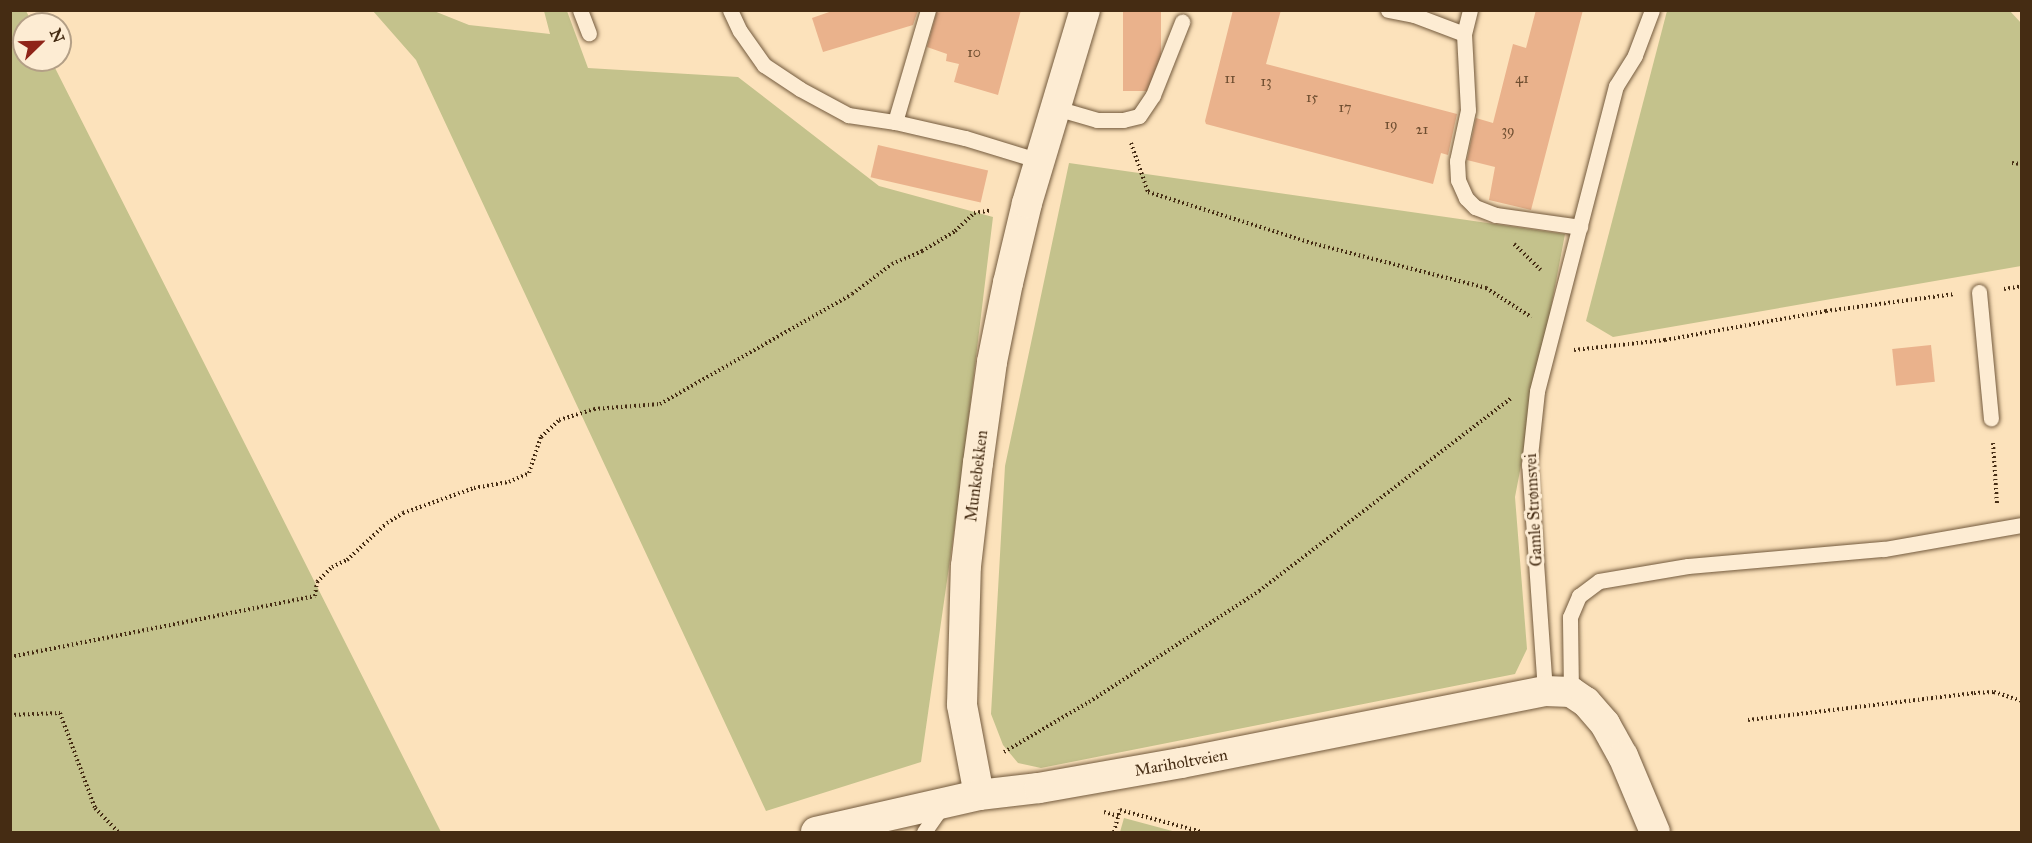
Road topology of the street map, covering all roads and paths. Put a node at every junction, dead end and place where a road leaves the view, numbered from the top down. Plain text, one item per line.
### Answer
1 (580, 10) edge
2 (730, 10) edge
3 (928, 10) edge
4 (1085, 10) edge
5 (1388, 10) edge
6 (1470, 10) edge
7 (1652, 10) edge
8 (1182, 22) dead end
9 (589, 33) dead end
10 (1464, 34) junction
11 (1056, 108) junction
12 (1123, 120) junction
13 (896, 122) junction
14 (1040, 161) junction
15 (2012, 163) dead end
16 (2022, 164) edge
17 (1028, 203) junction
18 (1475, 207) junction
19 (1580, 227) junction
20 (2022, 286) edge
21 (1563, 291) junction
22 (1979, 292) junction
23 (1547, 353) junction
24 (1537, 391) junction
25 (1991, 418) joint
26 (1998, 513) dead end
27 (2022, 525) edge
28 (10, 657) edge
29 (1558, 692) junction
30 (2022, 701) edge
31 (10, 715) edge
32 (1748, 720) dead end
33 (977, 782) junction
34 (945, 803) junction
35 (118, 832) edge
36 (816, 832) edge
37 (924, 832) edge
38 (1114, 832) edge
39 (1202, 832) edge
40 (1655, 832) edge

1 - 9 lane
2 - 13 lane
3 - 13 lane
4 - 11 street, Munkebekken
5 - 10 lane
6 - 10 lane
7 - 19 lane, Gamle Strømsvei
8 - 12 lane
10 - 18 lane
11 - 12 lane
11 - 14 street, Munkebekken
12 - 23 path
13 - 14 lane
14 - 17 street, Munkebekken
15 - 16 path
17 - 28 path
17 - 33 street, Munkebekken
18 - 19 lane
18 - 21 path
19 - 21 lane, Gamle Strømsvei
20 - 22 path
21 - 23 lane, Gamle Strømsvei
22 - 23 path
22 - 25 lane
23 - 24 lane, Gamle Strømsvei
24 - 29 lane, Gamle Strømsvei
24 - 33 path
25 - 26 path
27 - 29 lane
29 - 33 street, Mariholtveien
29 - 40 street
30 - 32 path
31 - 35 path
33 - 34 street, Mariholtveien
34 - 36 street, Mariholtveien
34 - 37 lane
38 - 39 path

